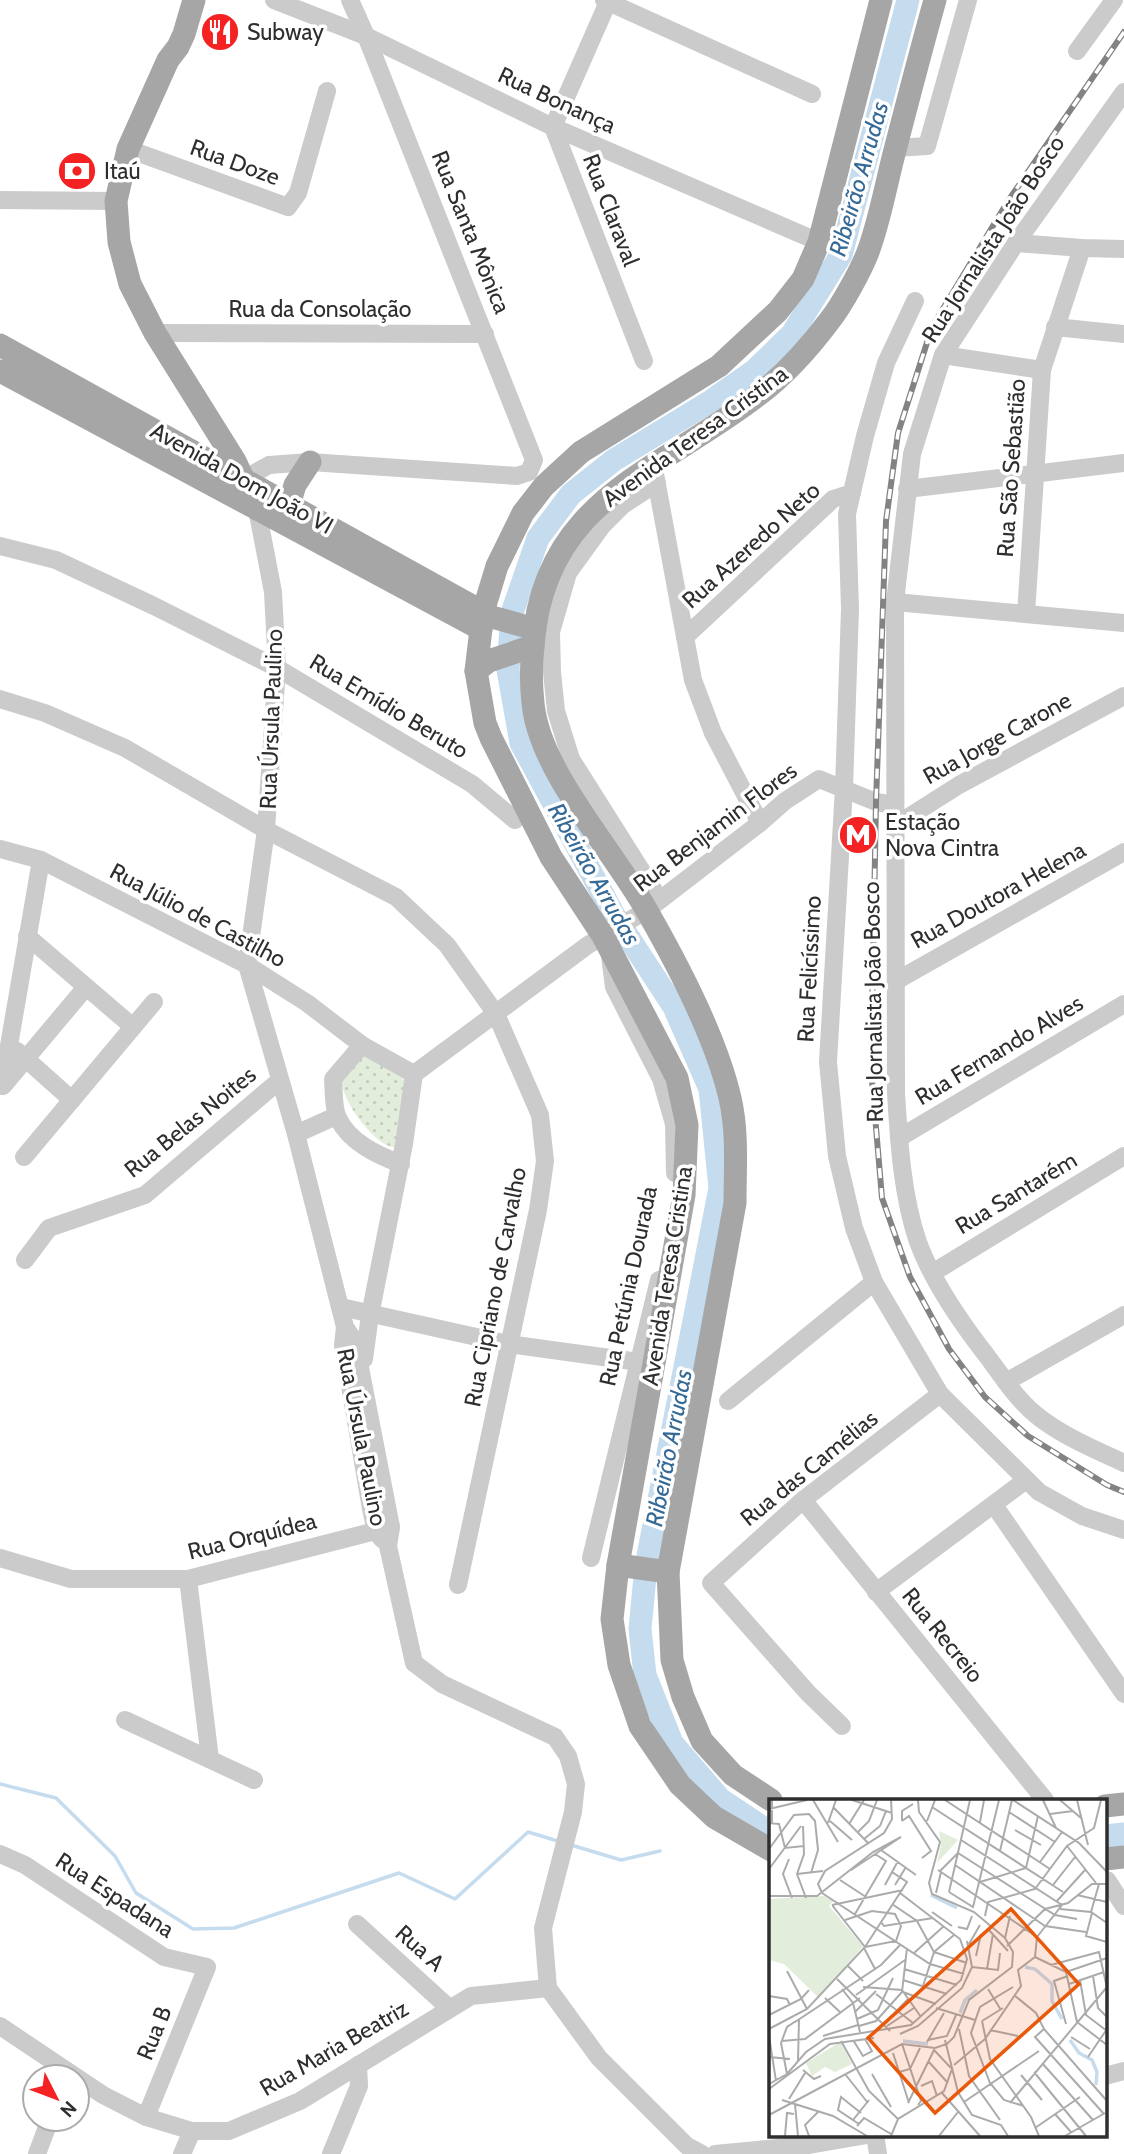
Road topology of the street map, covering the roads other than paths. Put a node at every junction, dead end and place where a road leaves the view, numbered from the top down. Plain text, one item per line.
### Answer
1 (178, 0) edge
2 (194, 0) edge
3 (274, 0) edge
4 (350, 0) edge
5 (881, 0) edge
6 (935, 0) edge
7 (968, 0) edge
8 (1114, 0) edge
9 (606, 1) edge
10 (366, 36) junction
11 (1077, 51) dead end
12 (168, 60) junction
13 (327, 91) dead end
14 (1124, 92) edge
15 (812, 94) dead end
16 (553, 128) junction
17 (895, 148) junction
18 (128, 149) junction
19 (0, 200) edge
20 (116, 201) junction
21 (819, 242) junction
22 (1016, 243) junction
23 (1082, 248) junction
24 (1124, 249) edge
25 (915, 301) dead end
26 (1055, 327) junction
27 (155, 333) junction
28 (485, 334) junction
29 (1123, 339) edge
30 (0, 345) edge
31 (943, 355) junction
32 (644, 361) dead end
33 (0, 370) edge
34 (1042, 370) junction
35 (310, 462) junction
36 (1124, 463) edge
37 (655, 473) junction
38 (1034, 475) junction
39 (244, 479) junction
40 (907, 489) junction
41 (852, 493) junction
42 (289, 505) junction
43 (257, 509) junction
44 (0, 546) edge
45 (895, 602) junction
46 (1026, 614) junction
47 (486, 620) junction
48 (1124, 623) edge
49 (529, 637) junction
50 (685, 637) junction
51 (483, 666) junction
52 (277, 668) junction
53 (1124, 696) edge
54 (0, 699) edge
55 (563, 734) junction
56 (547, 751) junction
57 (844, 788) junction
58 (895, 805) junction
59 (597, 817) junction
60 (515, 820) dead end
61 (760, 823) junction
62 (896, 825) junction
63 (266, 830) junction
64 (0, 849) edge
65 (1124, 852) edge
66 (41, 860) junction
67 (648, 908) junction
68 (27, 936) junction
69 (607, 939) junction
70 (247, 965) junction
71 (896, 981) junction
72 (86, 987) junction
73 (154, 1002) dead end
74 (1124, 1003) edge
75 (496, 1014) junction
76 (132, 1027) junction
77 (8, 1043) junction
78 (362, 1045) junction
79 (25, 1058) junction
80 (414, 1074) junction
81 (279, 1080) junction
82 (1, 1087) edge
83 (72, 1100) junction
84 (337, 1116) junction
85 (296, 1134) junction
86 (899, 1138) junction
87 (1124, 1156) edge
88 (24, 1157) dead end
89 (401, 1164) junction
90 (25, 1260) dead end
91 (934, 1272) junction
92 (874, 1283) junction
93 (341, 1307) junction
94 (370, 1315) junction
95 (1124, 1315) edge
96 (345, 1327) junction
97 (508, 1345) junction
98 (639, 1362) junction
99 (1006, 1382) junction
100 (363, 1383) junction
101 (940, 1394) junction
102 (727, 1401) dead end
103 (1124, 1463) edge
104 (1026, 1480) junction
105 (803, 1500) junction
106 (994, 1505) junction
107 (384, 1529) junction
108 (1124, 1530) edge
109 (0, 1558) edge
110 (591, 1558) dead end
111 (621, 1566) junction
112 (666, 1572) junction
113 (188, 1579) junction
114 (458, 1585) dead end
115 (876, 1592) junction
116 (1124, 1694) edge
117 (125, 1720) dead end
118 (842, 1726) dead end
119 (210, 1759) junction
120 (254, 1780) dead end
121 (1043, 1799) edge
122 (769, 1800) edge
123 (1124, 1804) edge
124 (1106, 1806) edge
125 (769, 1849) edge
126 (0, 1854) edge
127 (1124, 1857) edge
128 (1106, 1870) edge
129 (1124, 1906) edge
130 (357, 1924) dead end
131 (207, 1967) joint
132 (548, 1988) junction
133 (449, 2008) junction
134 (0, 2026) edge
135 (52, 2063) edge
136 (358, 2065) junction
137 (1124, 2071) edge
138 (1106, 2076) edge
139 (91, 2088) edge
140 (146, 2117) junction
141 (192, 2131) junction
142 (45, 2133) edge
143 (861, 2136) edge
144 (876, 2136) edge
145 (37, 2154) edge
146 (182, 2154) edge
147 (331, 2154) edge
148 (702, 2154) edge
149 (715, 2154) edge
150 (878, 2154) edge

1 - 12 main road, Rua Úrsula Paulino
2 - 12 main road, Rua Úrsula Paulino
3 - 10 street, Rua Bonança
4 - 10 street, Rua Santa Mônica
5 - 21 main road, Avenida Teresa Cristina
6 - 17 main road, Avenida Teresa Cristina
7 - 17 street
8 - 11 street
9 - 15 street
9 - 16 street
10 - 16 street, Rua Bonança
10 - 28 street, Rua Santa Mônica
12 - 18 main road, Rua Úrsula Paulino
13 - 18 street, Rua Doze
14 - 22 street, Rua Jornalista João Bosco
16 - 21 street, Rua Bonança
16 - 32 street, Rua Claraval
17 - 37 main road, Avenida Teresa Cristina
18 - 20 main road, Rua Úrsula Paulino
19 - 20 street
20 - 27 main road, Rua Úrsula Paulino
21 - 47 main road, Avenida Teresa Cristina
22 - 23 street
22 - 31 street, Rua Jornalista João Bosco
23 - 24 street
23 - 26 street, Rua São Sebastião
25 - 41 street, Rua Felicíssimo
26 - 29 street
26 - 34 street, Rua São Sebastião
27 - 28 street, Rua da Consolação
27 - 39 main road, Rua Úrsula Paulino
28 - 35 street, Rua Santa Mônica
30 - 39 main road, Avenida Dom João VI
31 - 34 street
31 - 40 street, Rua Jornalista João Bosco
33 - 43 main road, Avenida Dom João VI
34 - 38 street, Rua São Sebastião
35 - 39 street
35 - 42 main road
36 - 38 street
37 - 49 main road, Avenida Teresa Cristina
37 - 50 street
37 - 55 street, Avenida Teresa Cristina
38 - 40 street
38 - 46 street, Rua São Sebastião
39 - 42 main road, Avenida Dom João VI
39 - 43 main road, Rua Úrsula Paulino
40 - 45 street, Rua Jornalista João Bosco
41 - 50 street, Rua Azeredo Neto
41 - 57 street, Rua Felicíssimo
42 - 47 main road, Avenida Dom João VI
43 - 47 main road, Avenida Dom João VI
43 - 52 street, Rua Úrsula Paulino
44 - 52 street, Rua Emídio Beruto
45 - 46 street
45 - 58 street, Rua Jornalista João Bosco
46 - 48 street
47 - 49 main road
47 - 51 main road, Avenida Teresa Cristina
49 - 51 main road
49 - 56 main road, Avenida Teresa Cristina
50 - 61 street
51 - 69 main road, Avenida Teresa Cristina
52 - 60 street, Rua Emídio Beruto
52 - 63 street, Rua Úrsula Paulino
53 - 62 street, Rua Jorge Carone
54 - 63 street, Rua Cipriano de Carvalho
55 - 56 street
55 - 59 street, Avenida Teresa Cristina
56 - 59 main road, Avenida Teresa Cristina
57 - 58 street
57 - 61 street, Rua Benjamin Flores
57 - 92 street, Rua Felicíssimo
58 - 62 street, Rua Jornalista João Bosco
59 - 67 main road, Avenida Teresa Cristina
61 - 67 street, Rua Benjamin Flores
62 - 71 street, Rua Jornalista João Bosco
63 - 70 street, Rua Úrsula Paulino
63 - 75 street, Rua Cipriano de Carvalho
64 - 66 street, Rua Júlio de Castilho
65 - 71 street, Rua Doutora Helena
66 - 68 street
66 - 70 street, Rua Júlio de Castilho
67 - 69 street, Rua Benjamin Flores
67 - 112 main road, Avenida Teresa Cristina
68 - 72 street
68 - 77 street
69 - 75 street, Rua Benjamin Flores
69 - 98 street, Rua Petúnia Dourada
69 - 111 main road, Avenida Teresa Cristina
70 - 78 street, Rua Júlio de Castilho
70 - 81 street, Rua Úrsula Paulino
71 - 86 street, Rua Jornalista João Bosco
72 - 76 street
72 - 79 street
73 - 76 street
74 - 86 street, Rua Fernando Alves
75 - 80 street, Rua Benjamin Flores
75 - 97 street, Rua Cipriano de Carvalho
76 - 83 street
77 - 79 street
77 - 82 street
78 - 80 street, Rua Júlio de Castilho
78 - 84 street
79 - 82 street
79 - 83 street
80 - 89 street
81 - 85 street, Rua Úrsula Paulino
81 - 90 street, Rua Belas Noites
83 - 88 street
84 - 85 street
84 - 89 street
85 - 93 street, Rua Úrsula Paulino
86 - 91 street, Rua Jornalista João Bosco
87 - 91 street, Rua Santarém
89 - 94 street
91 - 99 street, Rua Jornalista João Bosco
92 - 101 street, Rua Felicíssimo
92 - 102 street
93 - 94 street
93 - 96 street, Rua Úrsula Paulino
94 - 97 street
94 - 100 street
95 - 99 street
96 - 100 street, Rua Úrsula Paulino
96 - 107 street, Rua Úrsula Paulino
97 - 98 street
97 - 114 street, Rua Cipriano de Carvalho
98 - 110 street, Rua Petúnia Dourada
99 - 103 street, Rua Jornalista João Bosco
100 - 107 street, Rua Úrsula Paulino
101 - 104 street, Rua Felicíssimo
101 - 105 street, Rua das Camélias
104 - 106 street
104 - 108 street, Rua Felicíssimo
105 - 115 street, Rua Recreio
105 - 118 street, Rua das Camélias
106 - 115 street
106 - 116 street
107 - 113 street, Rua Orquídea
107 - 132 street, Rua Úrsula Paulino
109 - 113 street, Rua Orquídea
111 - 112 main road
111 - 125 main road, Avenida Teresa Cristina
112 - 122 main road, Avenida Teresa Cristina
113 - 119 street
115 - 121 street, Rua Recreio
117 - 119 street
119 - 120 street
123 - 124 main road
126 - 131 street, Rua Espadana
127 - 128 main road
128 - 129 street
130 - 133 street, Rua A
131 - 140 street, Rua B
132 - 133 street, Rua Maria Beatriz
132 - 148 street
133 - 136 street, Rua Maria Beatriz
134 - 135 street, Rua Maria Beatriz
136 - 141 street, Rua Maria Beatriz
136 - 147 street
137 - 138 street
139 - 140 street, Rua Maria Beatriz
140 - 141 street, Rua Maria Beatriz
141 - 146 street
142 - 145 street
143 - 149 street
144 - 150 street

